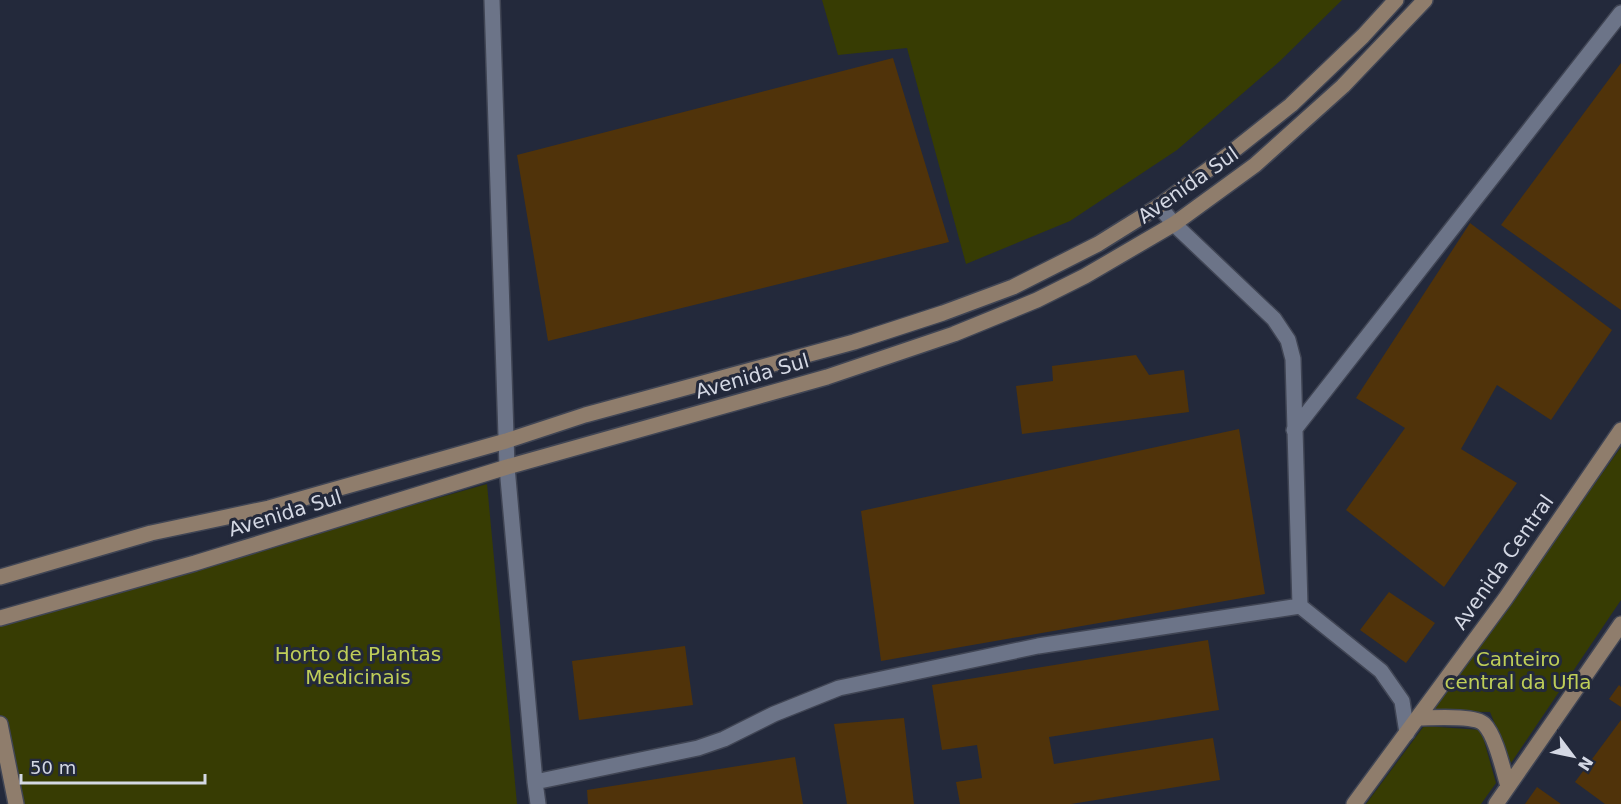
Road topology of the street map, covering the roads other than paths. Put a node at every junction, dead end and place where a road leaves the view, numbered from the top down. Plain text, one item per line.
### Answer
1 (492, 0) edge
2 (1396, 0) edge
3 (1425, 0) edge
4 (1621, 13) edge
5 (1159, 206) junction
6 (1174, 224) junction
7 (1294, 430) junction
8 (1621, 430) edge
9 (506, 441) junction
10 (507, 467) junction
11 (0, 577) edge
12 (1300, 606) junction
13 (0, 618) edge
14 (1621, 624) edge
15 (1419, 718) junction
16 (0, 724) edge
17 (1407, 734) junction
18 (535, 782) junction
19 (1508, 786) junction
20 (16, 804) edge
21 (538, 804) edge
22 (1354, 804) edge
23 (1496, 804) edge

1 - 9 street
2 - 5 street, Avenida Sul
3 - 6 street, Avenida Sul
4 - 7 street
5 - 6 street
5 - 9 street, Avenida Sul
6 - 7 street
6 - 10 street, Avenida Sul
7 - 12 street
8 - 15 street, Avenida Central
9 - 10 street
9 - 11 street, Avenida Sul
10 - 13 street, Avenida Sul
10 - 18 street
12 - 17 street
12 - 18 street
14 - 19 street
15 - 17 street, Avenida Central
15 - 19 street
16 - 20 street
17 - 22 street, Avenida Central
18 - 21 street
19 - 23 street

